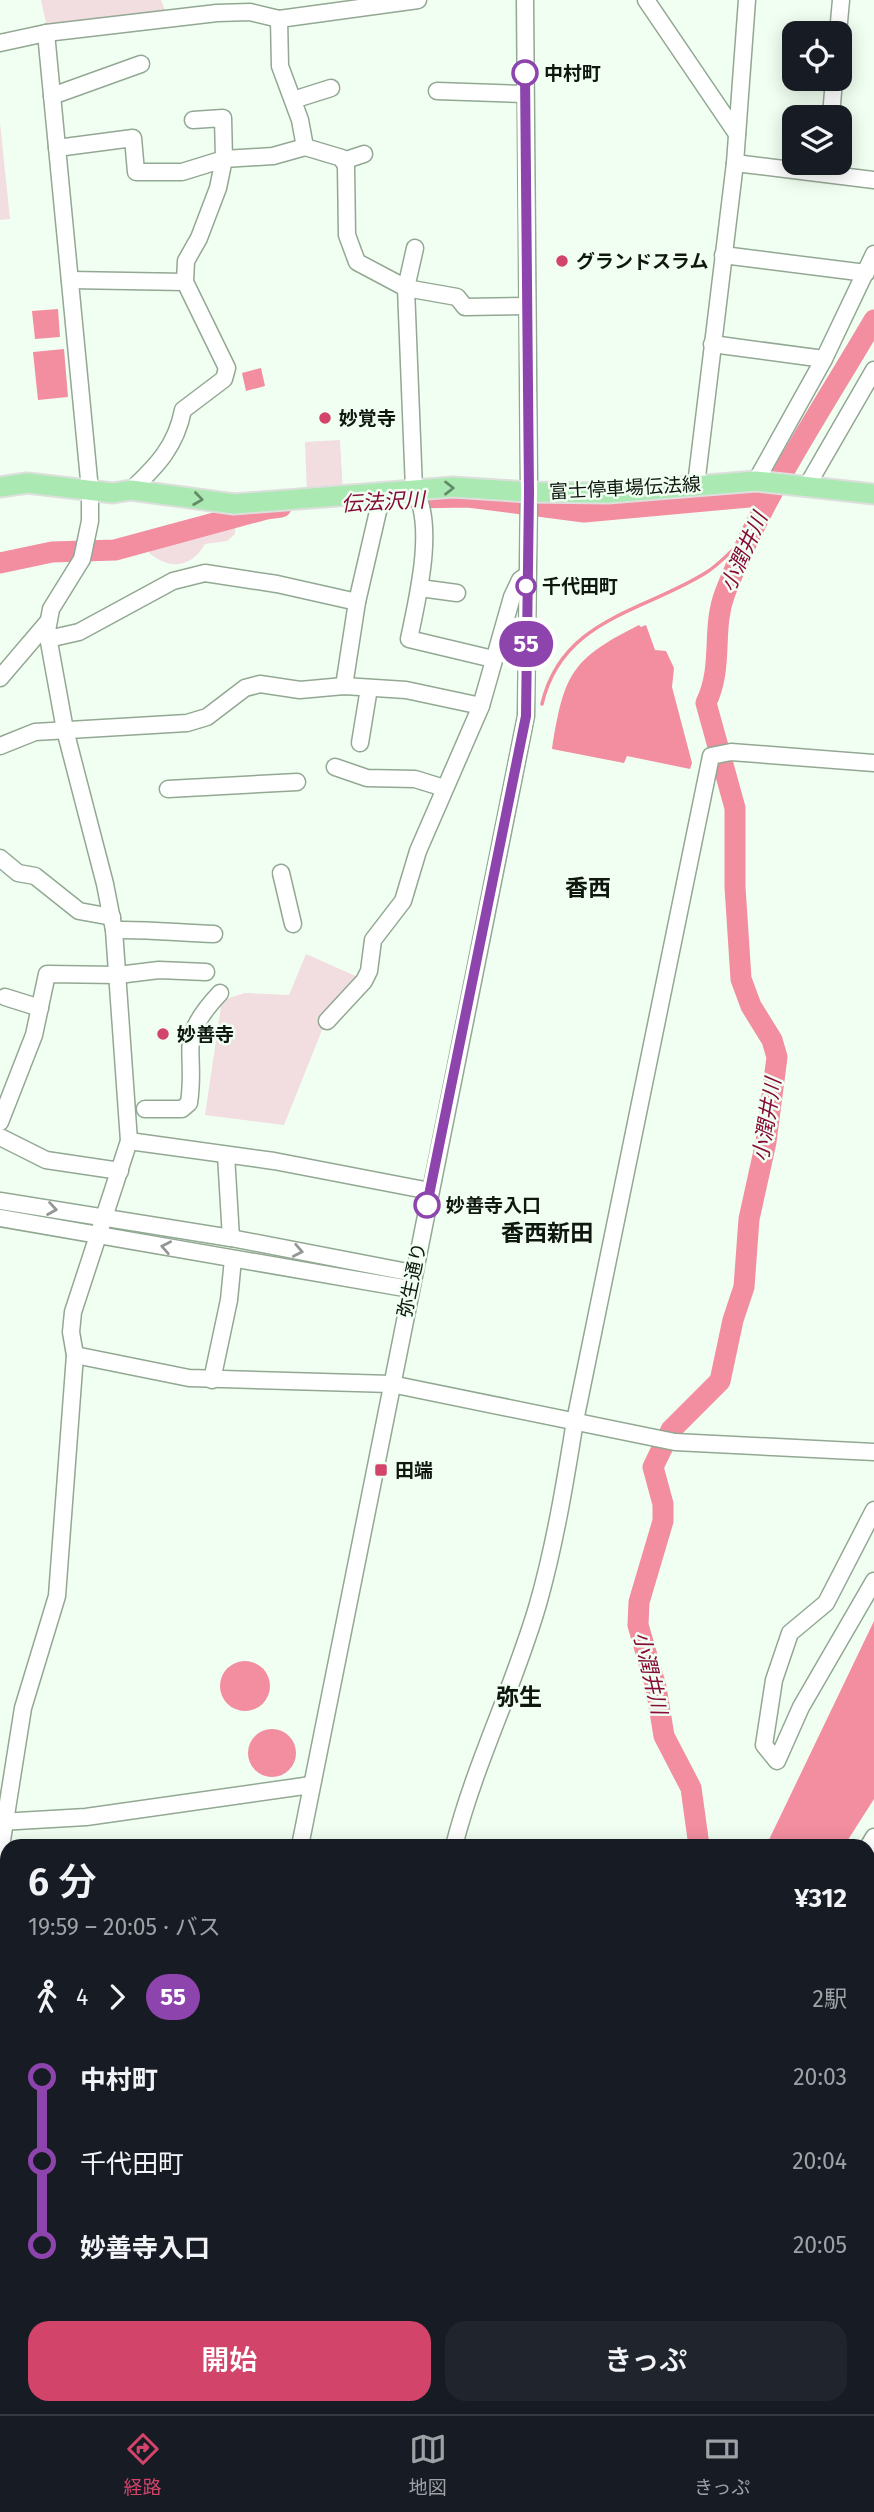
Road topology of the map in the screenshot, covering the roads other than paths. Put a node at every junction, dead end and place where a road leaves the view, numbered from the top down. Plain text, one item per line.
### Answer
1 (418, 0) edge
2 (525, 0) edge
3 (646, 0) edge
4 (747, 0) edge
5 (841, 0) edge
6 (323, 6) edge
7 (279, 19) junction
8 (839, 21) edge
9 (46, 33) junction
10 (0, 43) edge
11 (141, 64) dead end
12 (331, 88) dead end
13 (437, 91) dead end
14 (525, 94) junction
15 (52, 96) junction
16 (293, 100) junction
17 (193, 120) dead end
18 (737, 134) junction
19 (305, 147) junction
20 (57, 148) junction
21 (364, 154) dead end
22 (224, 159) junction
23 (343, 161) junction
24 (735, 163) junction
25 (782, 166) edge
26 (852, 174) edge
27 (874, 180) edge
28 (415, 248) dead end
29 (874, 254) edge
30 (723, 255) junction
31 (866, 274) junction
32 (70, 280) junction
33 (185, 282) junction
34 (406, 288) junction
35 (527, 306) junction
36 (712, 344) junction
37 (824, 359) junction
38 (874, 370) edge
39 (396, 454) dead end
40 (413, 454) junction
41 (760, 481) junction
42 (695, 485) junction
43 (807, 486) junction
44 (0, 487) edge
45 (90, 490) junction
46 (131, 490) junction
47 (529, 492) junction
48 (874, 494) edge
49 (417, 496) junction
50 (379, 500) junction
51 (526, 576) junction
52 (420, 588) junction
53 (457, 593) dead end
54 (357, 602) junction
55 (48, 631) junction
56 (493, 659) junction
57 (0, 678) edge
58 (344, 686) junction
59 (369, 688) junction
60 (481, 706) junction
61 (65, 730) junction
62 (360, 743) dead end
63 (0, 746) edge
64 (874, 763) edge
65 (335, 767) dead end
66 (297, 782) dead end
67 (444, 788) junction
68 (168, 789) dead end
69 (0, 858) edge
70 (281, 873) dead end
71 (113, 924) junction
72 (293, 924) dead end
73 (214, 934) dead end
74 (206, 972) dead end
75 (118, 975) junction
76 (220, 993) dead end
77 (5, 997) dead end
78 (40, 1008) junction
79 (327, 1021) dead end
80 (135, 1109) junction
81 (0, 1122) edge
82 (0, 1137) edge
83 (129, 1141) junction
84 (226, 1155) junction
85 (120, 1171) junction
86 (430, 1191) junction
87 (0, 1201) edge
88 (105, 1217) junction
89 (0, 1218) edge
90 (99, 1234) junction
91 (231, 1238) junction
92 (233, 1259) junction
93 (412, 1281) junction
94 (75, 1355) junction
95 (212, 1380) junction
96 (390, 1384) junction
97 (575, 1422) junction
98 (874, 1452) edge
99 (874, 1510) edge
100 (874, 1581) edge
101 (312, 1785) junction
102 (2, 1823) edge
103 (301, 1839) edge
104 (456, 1839) edge

1 - 6 street
2 - 14 street, 弥生通り
3 - 18 street
4 - 18 street
5 - 8 street
6 - 7 street
7 - 9 street
7 - 16 street
9 - 10 street
9 - 15 street
11 - 15 street
12 - 16 street
13 - 14 street
14 - 35 street, 弥生通り
15 - 20 street
16 - 19 street
17 - 22 street
18 - 24 street
19 - 22 street
19 - 23 street
20 - 22 street
20 - 32 street
21 - 23 street
22 - 33 street
23 - 34 street
24 - 25 street
24 - 30 street
26 - 27 street
28 - 34 street
29 - 31 street
30 - 31 street
30 - 36 street
31 - 37 street
32 - 33 street
32 - 45 street
33 - 46 street
34 - 35 street
34 - 40 street
35 - 47 street, 弥生通り
36 - 37 street
36 - 42 street
37 - 41 street
38 - 43 street
39 - 40 street
40 - 49 street
41 - 42 main road, 富士停車場伝法線
41 - 43 main road, 富士停車場伝法線
42 - 47 main road, 富士停車場伝法線
43 - 48 main road, 富士停車場伝法線
44 - 45 main road, 富士停車場伝法線
45 - 46 main road, 富士停車場伝法線
45 - 55 street
46 -> 50 main road, 富士停車場伝法線
49 -> 47 main road, 富士停車場伝法線
47 - 51 street, 弥生通り
49 - 50 main road, 富士停車場伝法線
49 - 52 street
50 - 54 street
51 - 56 street
51 - 86 street, 弥生通り
52 - 53 street
52 - 56 street
54 - 55 street
54 - 58 street
55 - 57 street
55 - 61 street
56 - 60 street
58 - 59 street
58 - 61 street
59 - 60 street
59 - 62 street
60 - 67 street
61 - 63 street
61 - 71 street
64 - 97 street
65 - 67 street
66 - 68 street
67 - 79 street
69 - 71 street
70 - 72 street
71 - 73 street
71 - 75 street
74 - 75 street
75 - 78 street
75 - 80 street
76 - 80 street
77 - 78 street
78 - 81 street
80 - 83 street
82 - 85 street
83 - 84 street
83 - 85 street
84 - 86 street
84 - 91 street
85 - 88 street
86 - 93 street, 弥生通り
87 -> 88 street
88 - 90 street
88 - 91 street
89 - 90 street
92 -> 90 street
90 - 94 street
91 -> 93 street
92 - 93 street
92 - 95 street
93 - 96 street, 弥生通り
94 - 95 street
94 - 102 street
95 - 96 street
96 - 97 street
96 - 101 street, 弥生通り
97 - 98 street
97 - 104 street
99 - 100 street
101 - 102 street
101 - 103 street, 弥生通り

